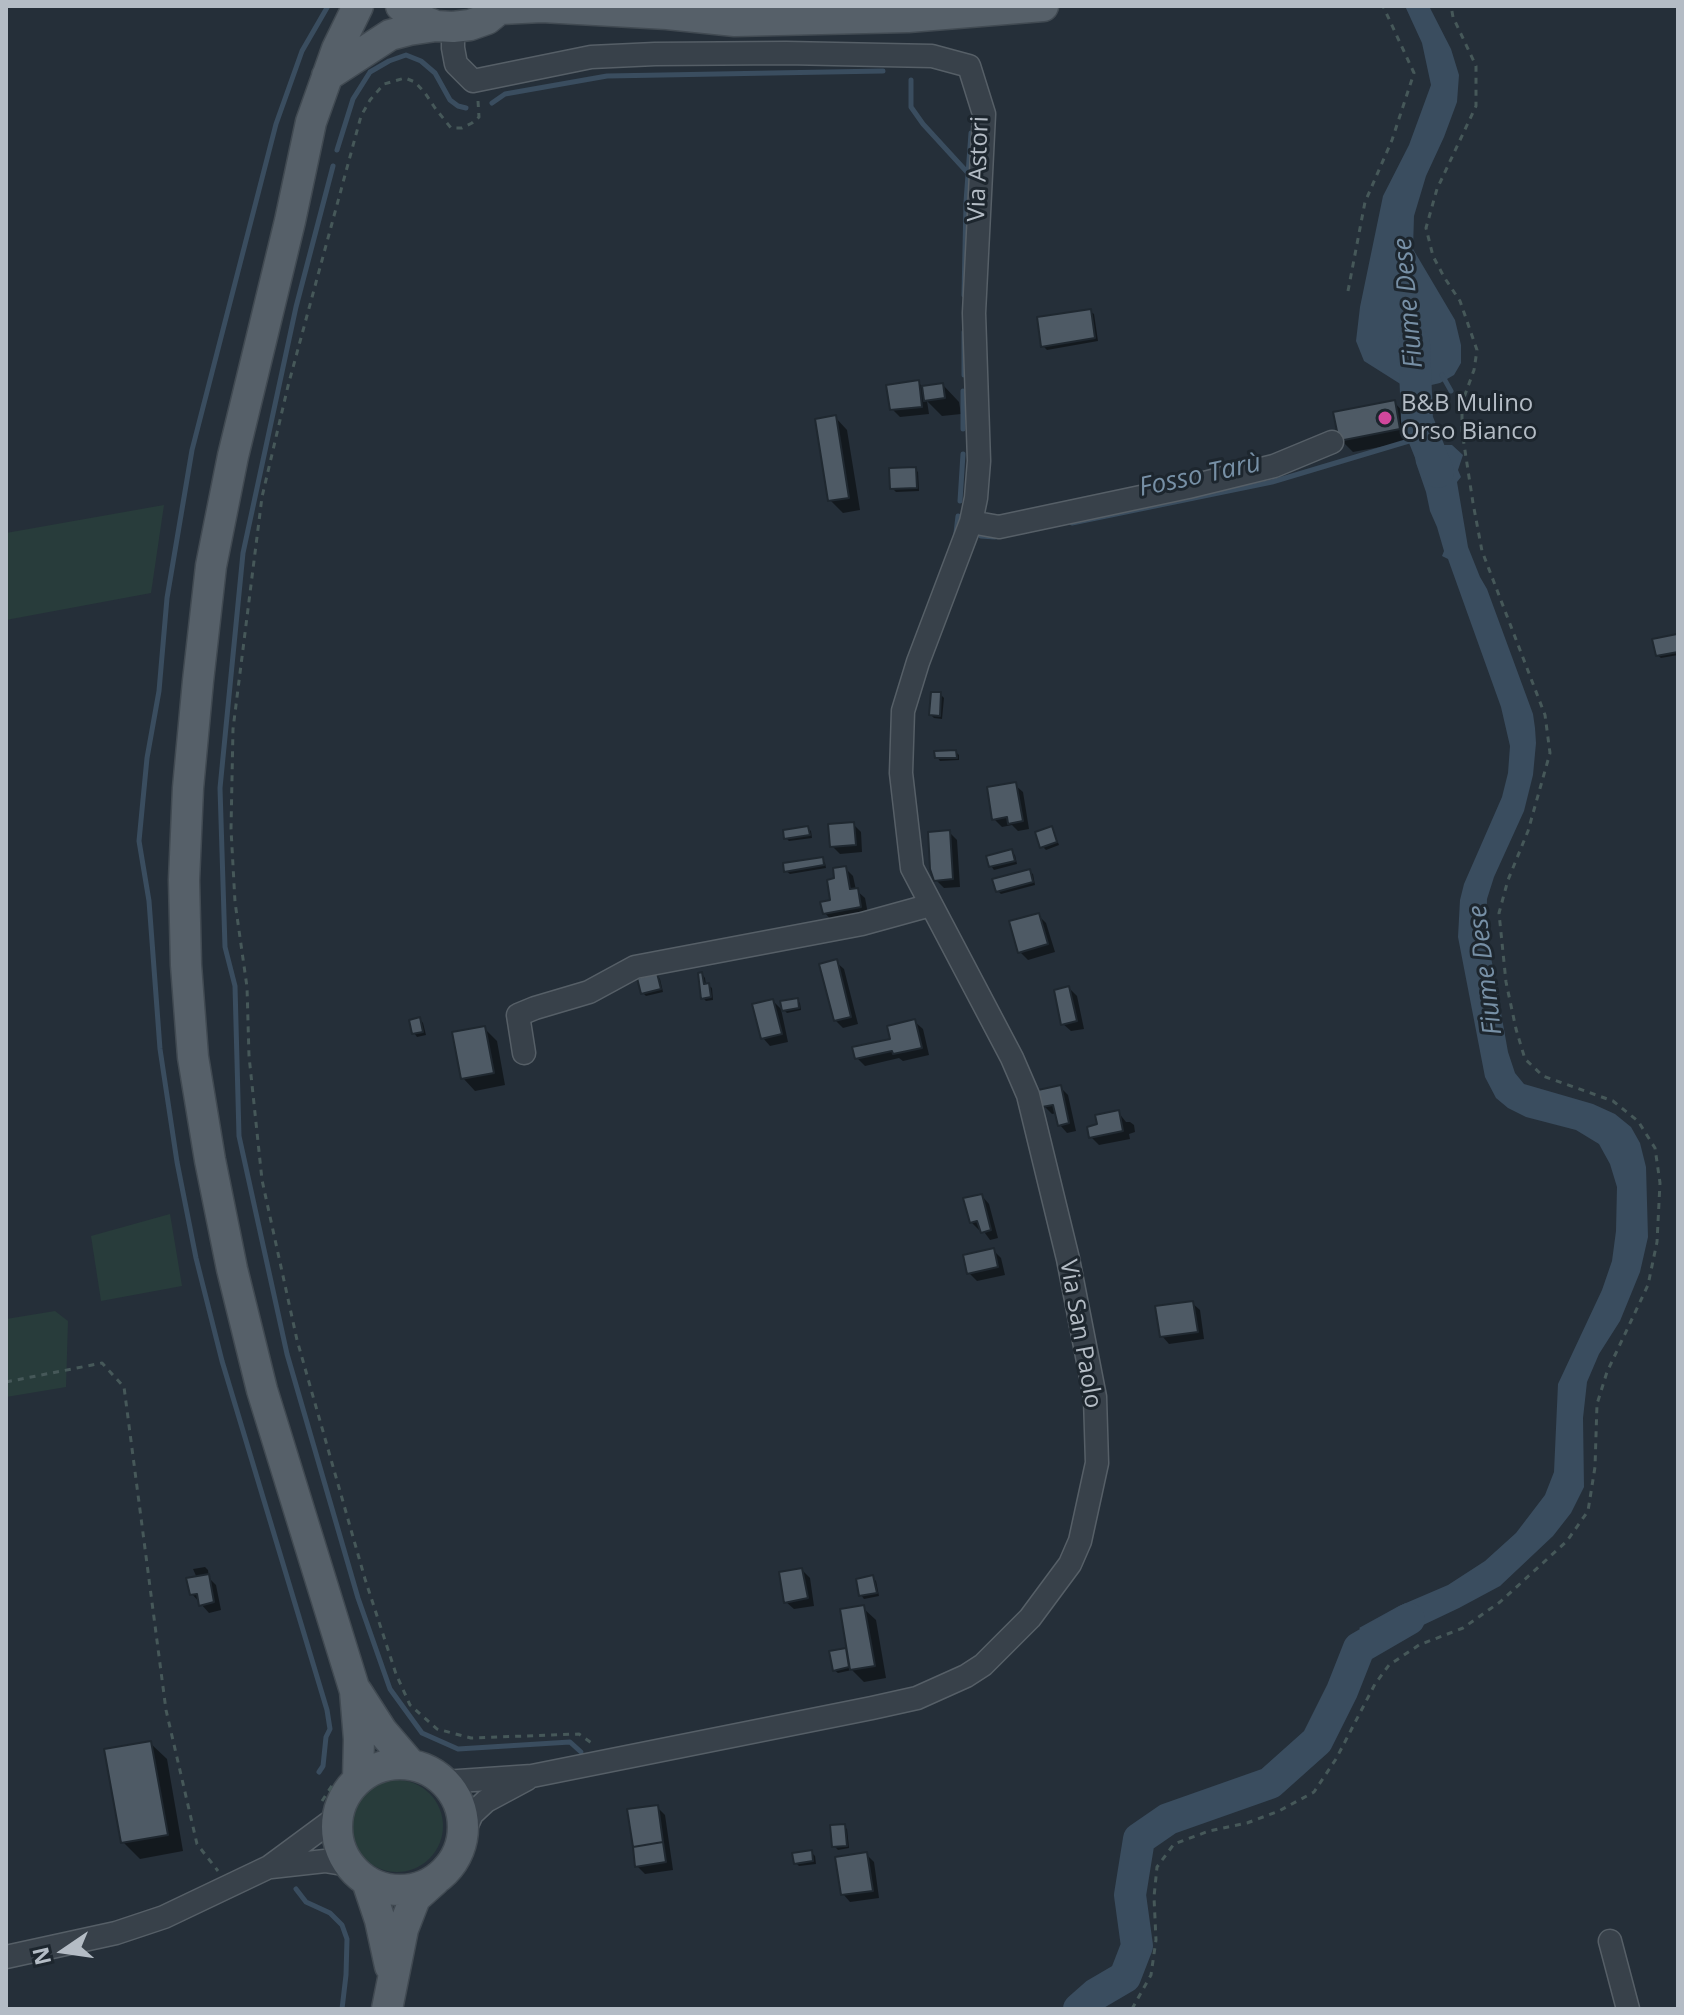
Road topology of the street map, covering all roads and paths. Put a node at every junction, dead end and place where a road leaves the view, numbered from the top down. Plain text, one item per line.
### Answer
1 (358, 6) edge
2 (401, 6) edge
3 (637, 6) edge
4 (1043, 6) edge
5 (1383, 6) edge
6 (1451, 6) edge
7 (502, 7) edge
8 (667, 14) junction
9 (445, 27) junction
10 (327, 76) junction
11 (473, 81) junction
12 (1348, 291) dead end
13 (1332, 442) dead end
14 (971, 522) junction
15 (901, 773) joint
16 (931, 905) junction
17 (524, 1053) dead end
18 (6, 1382) edge
19 (355, 1691) junction
20 (594, 1764) junction
21 (411, 1765) junction
22 (532, 1776) junction
23 (348, 1777) junction
24 (444, 1782) junction
25 (327, 1813) junction
26 (462, 1836) junction
27 (269, 1867) junction
28 (358, 1873) junction
29 (439, 1877) junction
30 (230, 1885) junction
31 (1610, 1941) dead end
32 (6, 1957) edge
33 (393, 1976) junction
34 (387, 2009) edge
35 (1132, 2009) edge
36 (1628, 2009) edge

1 - 10 main road
2 - 9 main road
3 - 8 main road
4 - 8 main road
5 - 12 path
6 - 35 path
7 - 8 main road
7 - 9 main road
9 - 10 main road
9 - 11 street
10 - 19 main road
11 - 14 street, Via Astori
11 - 20 path
13 - 14 street
14 - 15 street, Via Astori
15 - 16 street, Via San Paolo
16 - 17 street
16 - 20 street, Via San Paolo
18 - 30 path
19 - 21 main road
19 - 23 main road
20 - 22 street, Via San Paolo
21 - 23 main road
21 - 24 main road
22 - 24 street, Via San Paolo
22 - 26 street, Via San Paolo
23 - 25 path
23 - 25 main road
24 - 26 main road
25 - 27 street
25 - 28 main road
26 - 29 main road
27 - 28 street
27 - 30 street
28 - 29 main road
28 - 33 main road
29 - 33 main road
30 - 32 street
31 - 36 street
33 - 34 main road

